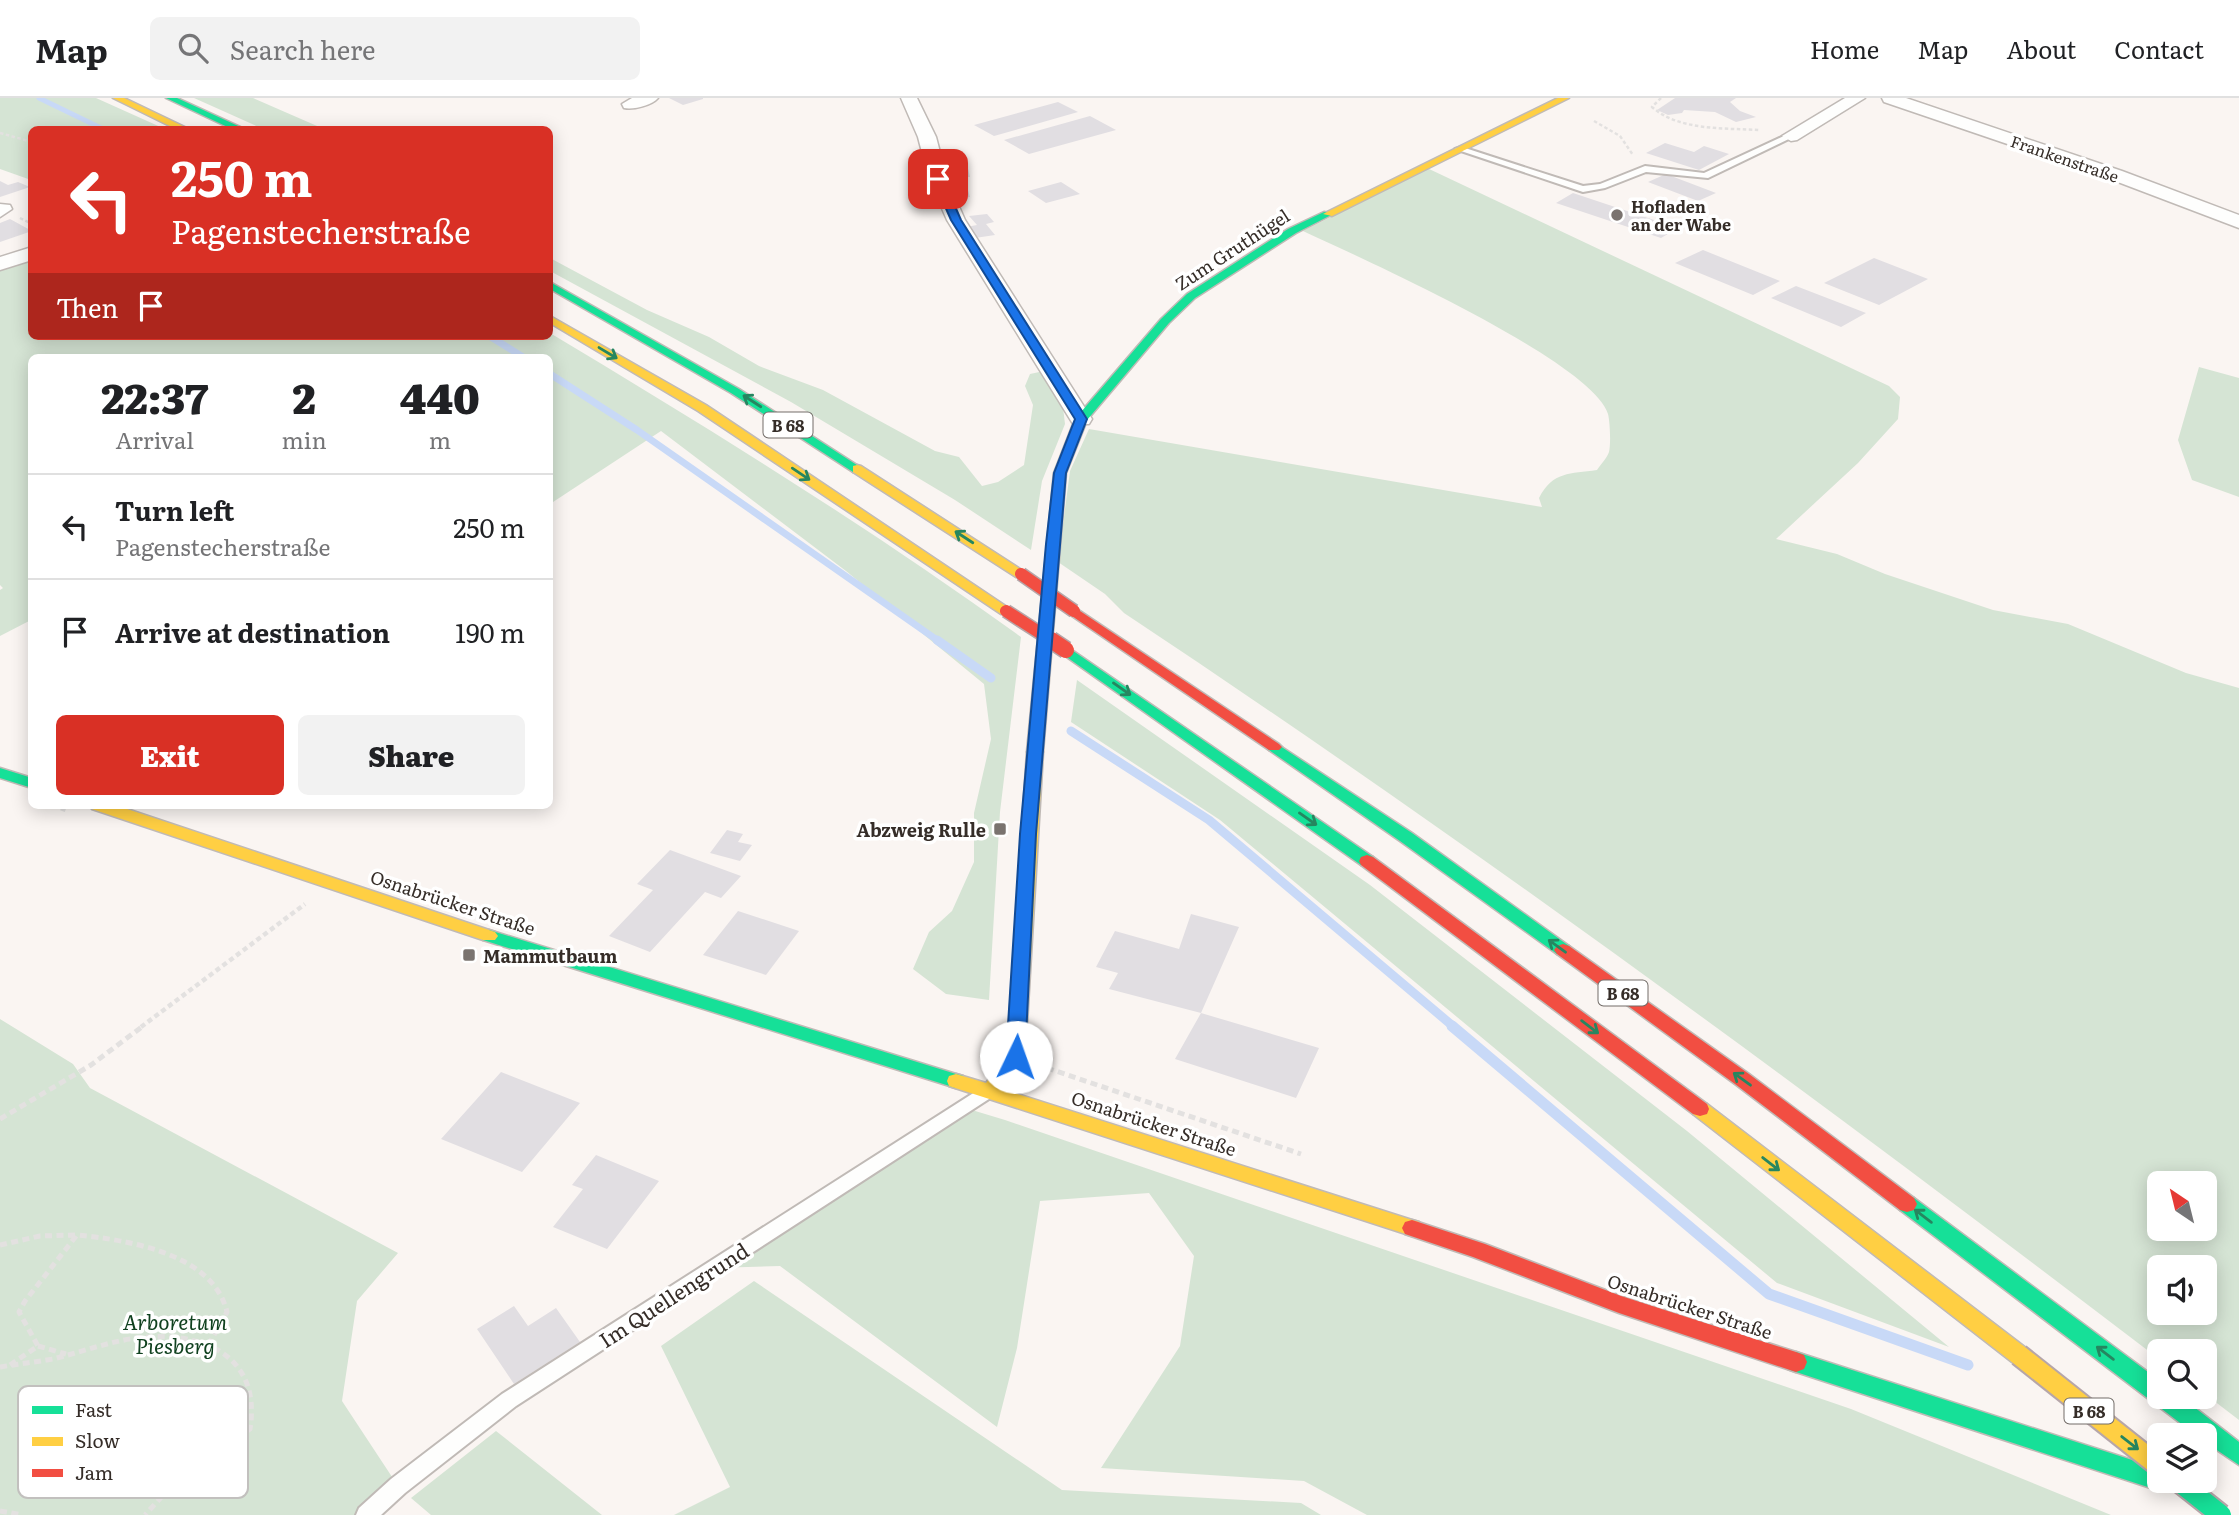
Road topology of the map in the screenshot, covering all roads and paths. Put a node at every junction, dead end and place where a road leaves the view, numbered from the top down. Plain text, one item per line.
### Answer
1 (117, 98) edge
2 (170, 98) edge
3 (650, 98) edge
4 (909, 98) edge
5 (1565, 98) edge
6 (1661, 98) edge
7 (1857, 98) edge
8 (1890, 98) edge
9 (630, 104) dead end
10 (1594, 121) dead end
11 (178, 126) edge
12 (234, 126) edge
13 (0, 133) edge
14 (1793, 135) junction
15 (28, 141) edge
16 (1459, 149) junction
17 (1645, 169) junction
18 (2239, 222) edge
19 (28, 254) edge
20 (0, 264) edge
21 (553, 287) edge
22 (553, 320) edge
23 (1081, 419) junction
24 (0, 773) edge
25 (28, 782) edge
26 (110, 809) edge
27 (331, 882) junction
28 (991, 1090) junction
29 (0, 1119) edge
30 (77, 1235) junction
31 (0, 1245) edge
32 (209, 1345) junction
33 (37, 1346) junction
34 (67, 1354) junction
35 (9, 1366) junction
36 (0, 1367) edge
37 (2147, 1384) edge
38 (2180, 1409) edge
39 (248, 1430) edge
40 (2239, 1455) edge
41 (2147, 1456) edge
42 (2147, 1476) edge
43 (2193, 1493) edge
44 (2197, 1493) edge
45 (161, 1498) edge
46 (2239, 1508) edge
47 (0, 1511) edge
48 (22, 1515) edge
49 (145, 1515) edge
50 (366, 1515) edge
51 (2221, 1515) edge

1 - 11 main road
2 - 12 main road
3 - 9 street
4 - 23 street
5 - 16 main road, Zum Gruthügel
6 - 14 path
7 - 14 street
8 - 18 street, Frankenstraße
10 - 17 path
13 - 15 path
14 - 17 lane
16 - 17 lane
16 - 23 main road, Zum Gruthügel
19 - 20 street
37 -> 21 main road, B 68, bridge
22 -> 41 main road, B 68, bridge
23 - 28 main road, Zum Gruthügel
24 - 25 main road
26 - 27 main road, Osnabrücker Straße
27 - 28 main road, Osnabrücker Straße
27 - 29 path
28 - 42 main road, Osnabrücker Straße
28 - 50 lane, Im Quellengrund
30 - 31 path
30 - 32 path
30 - 33 path
32 - 34 path
32 - 39 path
33 - 34 path
33 - 35 path
34 - 35 path
35 - 36 path
38 - 40 main road, B 68
43 - 51 main road, bridge
44 - 46 main road, Osnabrücker Straße
45 - 49 path
47 - 48 path

